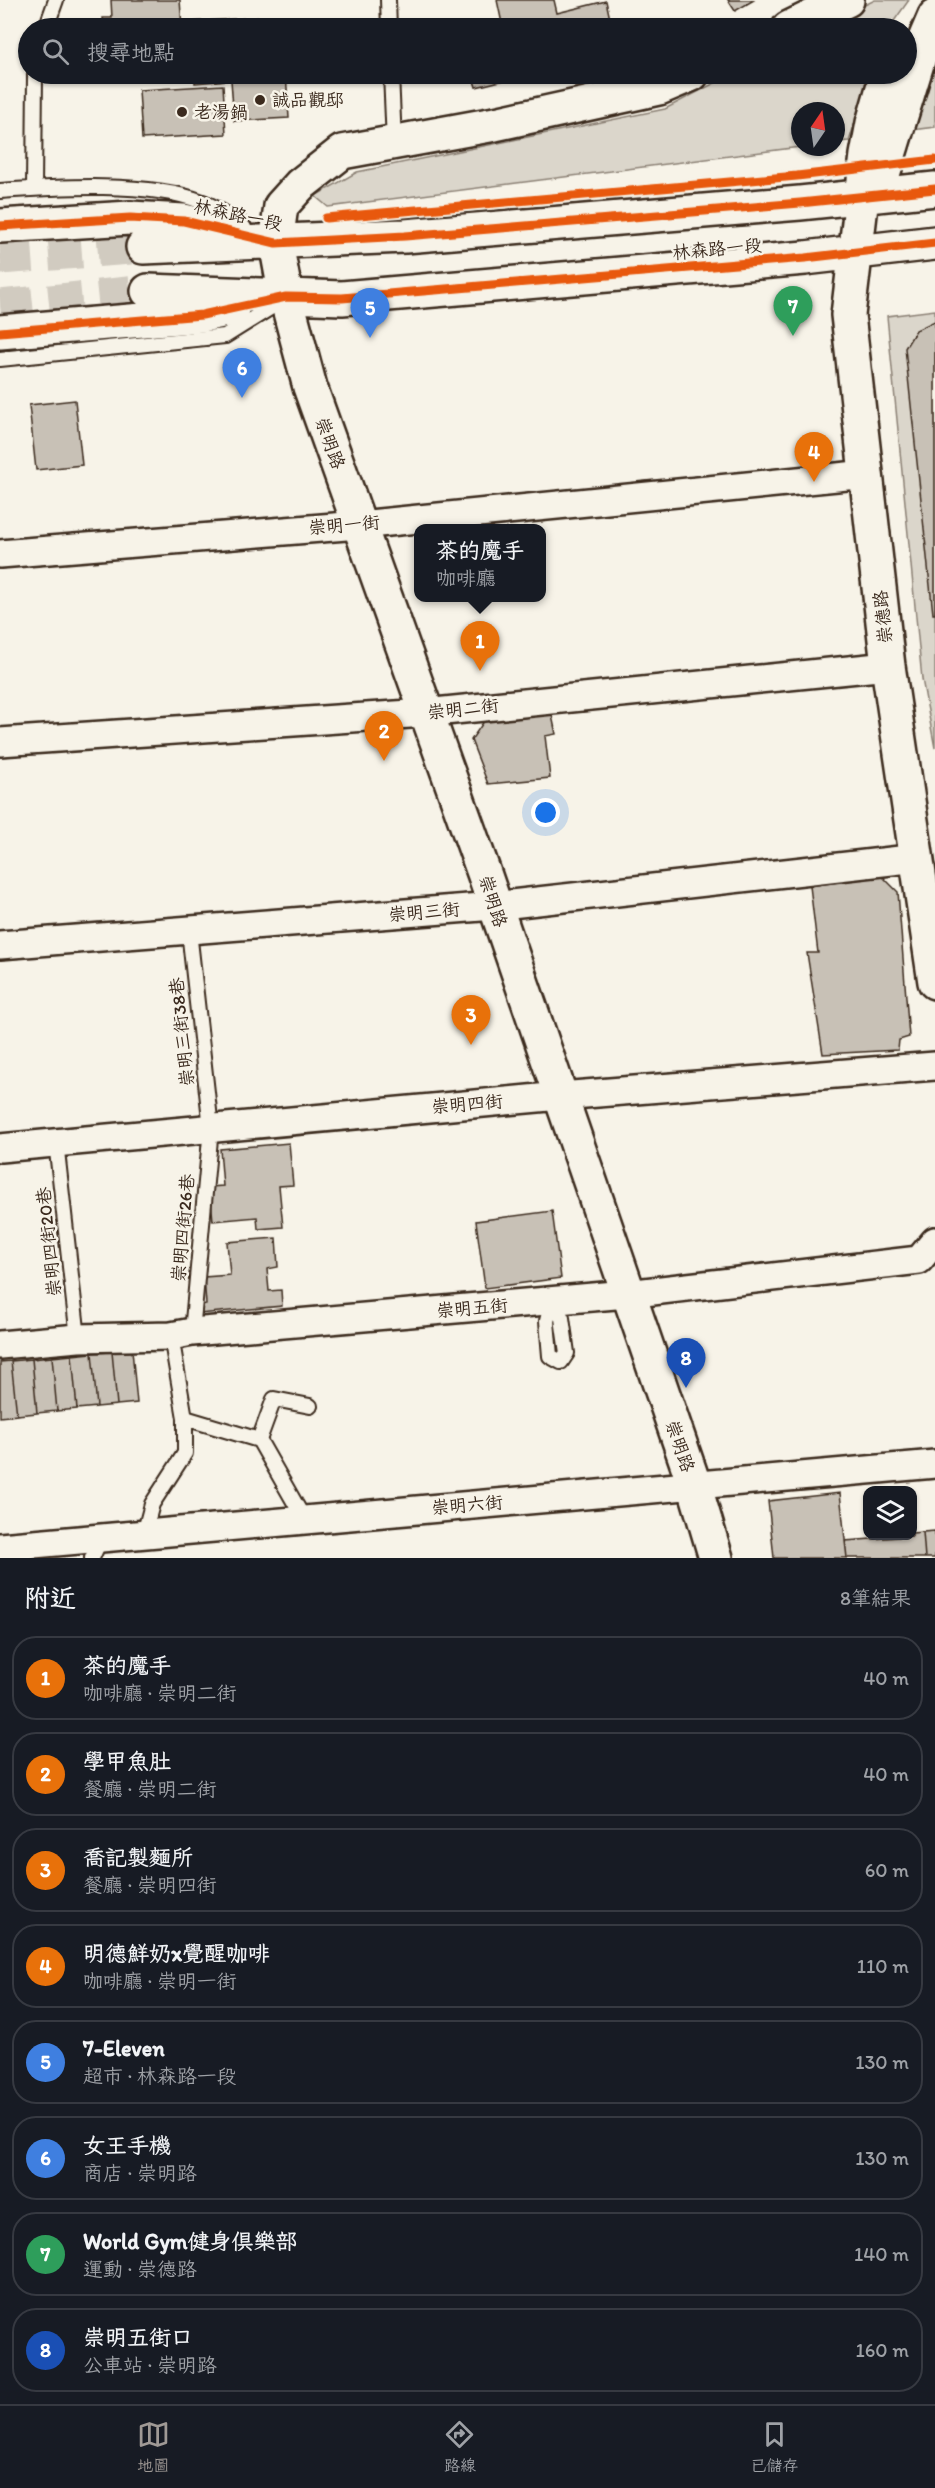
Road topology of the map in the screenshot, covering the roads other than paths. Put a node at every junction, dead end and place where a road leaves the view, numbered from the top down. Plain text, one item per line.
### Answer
1 (56, 0) edge
2 (388, 0) edge
3 (847, 0) edge
4 (926, 0) edge
5 (935, 16) edge
6 (50, 18) edge
7 (389, 18) edge
8 (810, 18) edge
9 (913, 18) edge
10 (917, 61) edge
11 (35, 84) edge
12 (391, 84) edge
13 (668, 84) edge
14 (884, 84) edge
15 (909, 84) edge
16 (393, 143) junction
17 (34, 189) junction
18 (935, 189) edge
19 (0, 191) edge
20 (869, 196) junction
21 (0, 226) edge
22 (276, 243) junction
23 (935, 243) edge
24 (143, 248) tunnel mouth
25 (855, 251) junction
26 (148, 291) tunnel mouth
27 (286, 297) junction
28 (0, 332) edge
29 (0, 359) edge
30 (867, 474) junction
31 (359, 525) junction
32 (0, 554) edge
33 (888, 666) junction
34 (425, 713) junction
35 (0, 742) edge
36 (918, 858) junction
37 (494, 906) junction
38 (189, 931) junction
39 (0, 945) edge
40 (935, 982) edge
41 (935, 1066) edge
42 (561, 1096) junction
43 (211, 1128) junction
44 (56, 1142) junction
45 (0, 1148) edge
46 (935, 1241) edge
47 (627, 1294) junction
48 (182, 1334) junction
49 (78, 1338) junction
50 (0, 1345) edge
51 (310, 1406) dead end
52 (184, 1418) junction
53 (259, 1440) junction
54 (935, 1464) edge
55 (694, 1484) junction
56 (304, 1520) junction
57 (144, 1534) junction
58 (0, 1547) edge
59 (97, 1548) edge
60 (716, 1558) edge

1 - 6 lane
2 - 7 lane
3 - 8 street
4 - 9 street
5 - 10 street
11 - 17 lane
12 - 16 lane
13 - 16 street, 崇明路
14 - 20 street
15 - 20 street
16 - 22 street, 崇明路
17 - 19 lane
17 - 22 lane
18 - 20 street, 林森路一段
20 - 22 street, 林森路一段
20 - 25 street, 崇德路
21 - 22 street, 林森路一段
22 - 24 street, 林森路一段
22 - 27 street, 崇明路
23 - 25 street, 林森路一段
25 - 27 street, 林森路一段
25 - 30 street, 崇德路
26 - 27 street, 林森路一段
27 - 28 street, 林森路一段
27 - 29 lane
27 - 31 street, 崇明路
30 - 31 street, 崇明一街
30 - 33 street, 崇德路
31 - 32 street, 崇明一街
31 - 34 street, 崇明路
33 - 34 street, 崇明二街
33 - 36 street, 崇德路
34 - 35 street, 崇明二街
34 - 37 street, 崇明路
36 - 37 street, 崇明三街
36 - 40 street, 崇德路
37 - 38 street, 崇明三街
37 - 42 street, 崇明路
38 - 39 street, 崇明三街
38 - 43 lane, 崇明三街38巷
41 - 42 street, 崇明四街
42 - 43 street, 崇明四街
42 - 47 street, 崇明路
43 - 44 street, 崇明四街
43 - 48 lane, 崇明四街26巷
44 - 45 street, 崇明四街
44 - 49 lane, 崇明四街20巷
46 - 47 street, 崇明五街
47 - 48 street, 崇明五街
47 - 55 street, 崇明路
48 - 49 street, 崇明五街
48 - 52 lane, 崇明四街26巷
49 - 50 street, 崇明五街
51 - 53 lane
52 - 53 lane
52 - 57 lane, 崇明四街26巷
53 - 56 lane
54 - 55 street, 崇明六街
55 - 56 street, 崇明六街
55 - 60 street, 崇明路
56 - 57 street, 崇明六街
57 - 59 street, 崇明六街
58 - 59 street, 崇明六街

